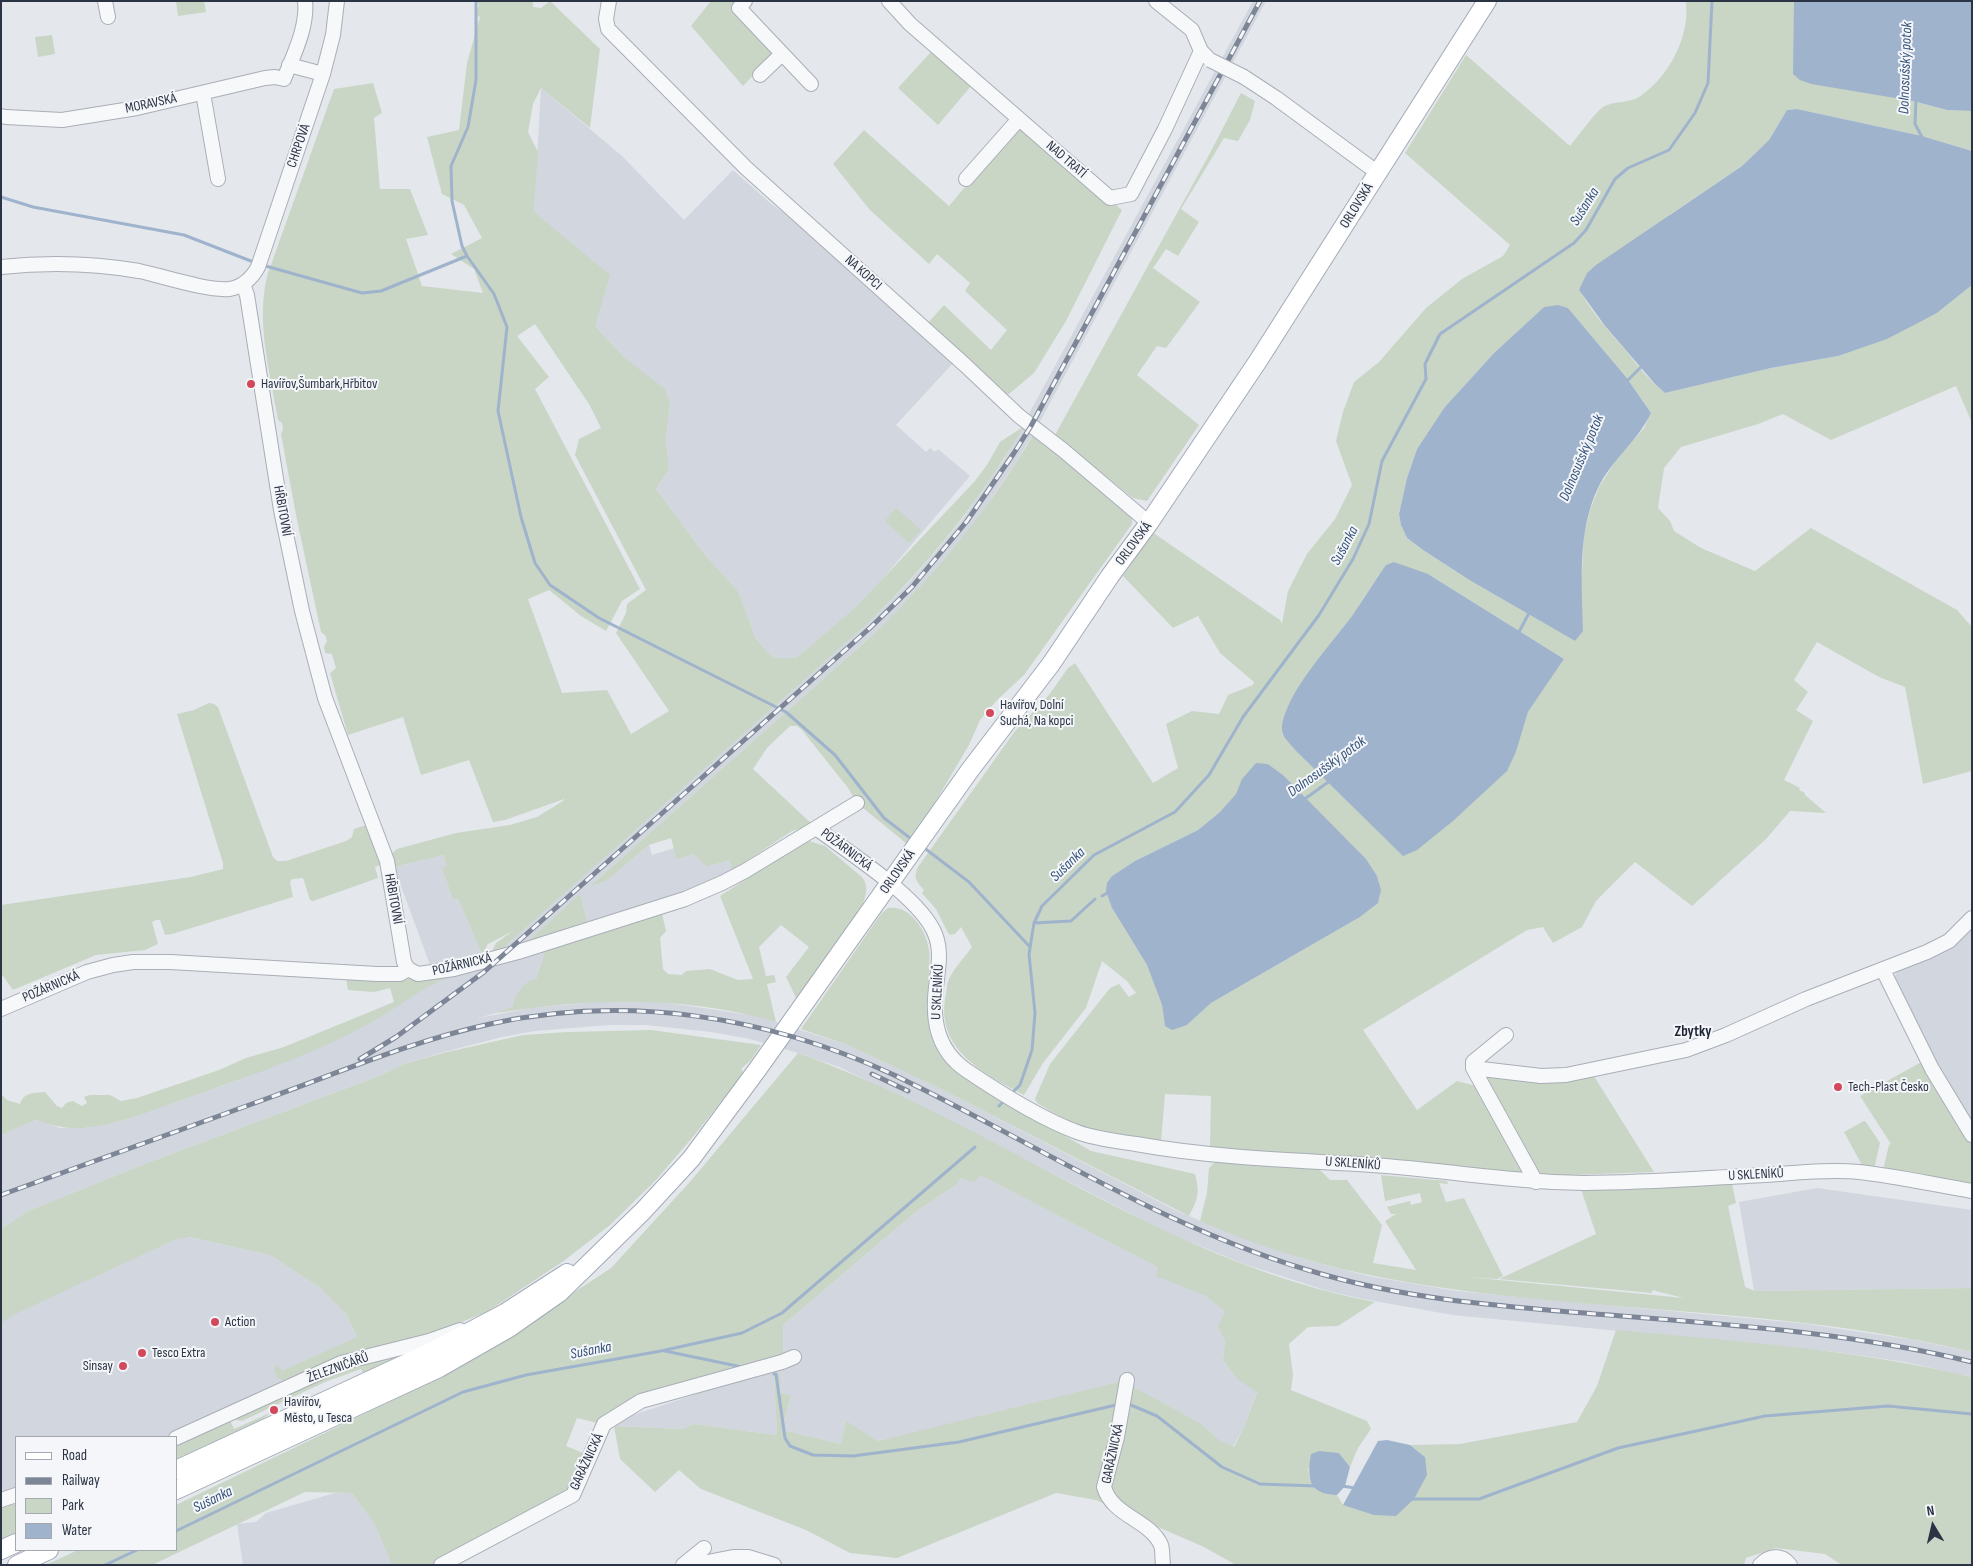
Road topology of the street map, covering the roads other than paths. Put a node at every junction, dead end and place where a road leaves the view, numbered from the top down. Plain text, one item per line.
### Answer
1 (105, 1) edge
2 (305, 1) edge
3 (338, 1) edge
4 (609, 1) edge
5 (745, 1) edge
6 (889, 1) edge
7 (1156, 1) edge
8 (1487, 1) edge
9 (108, 17) dead end
10 (782, 54) junction
11 (1205, 55) junction
12 (289, 65) junction
13 (323, 74) junction
14 (760, 75) dead end
15 (810, 84) dead end
16 (203, 93) junction
17 (1, 116) edge
18 (1019, 118) junction
19 (1378, 173) junction
20 (218, 179) dead end
21 (966, 179) dead end
22 (1, 267) edge
23 (243, 284) junction
24 (1150, 523) junction
25 (856, 803) dead end
26 (816, 828) junction
27 (890, 883) junction
28 (1972, 918) edge
29 (408, 969) junction
30 (1883, 970) junction
31 (1, 1009) edge
32 (1506, 1035) dead end
33 (1473, 1068) junction
34 (1972, 1135) edge
35 (1536, 1182) junction
36 (1972, 1191) edge
37 (612, 1241) junction
38 (505, 1313) junction
39 (794, 1357) dead end
40 (1127, 1384) dead end
41 (178, 1437) edge
42 (178, 1469) edge
43 (178, 1489) edge
44 (15, 1495) edge
45 (1, 1500) edge
46 (15, 1543) edge
47 (704, 1548) dead end
48 (1, 1550) edge
49 (47, 1551) edge
50 (17, 1565) edge
51 (441, 1565) edge
52 (683, 1565) edge
53 (692, 1565) edge
54 (774, 1565) edge
55 (1163, 1565) edge
56 (1760, 1565) edge
57 (1790, 1565) edge

1 - 9 street
2 - 12 street
3 - 13 street, CHRPOVÁ
4 - 24 street, NA KOPCI
5 - 10 street
6 - 18 street, NAD TRATÍ
7 - 11 street
8 - 19 main road, ORLOVSKÁ
10 - 14 street
10 - 15 street
11 - 18 street, NAD TRATÍ
11 - 19 street, bridge
12 - 13 street
12 - 16 street, MORAVSKÁ
13 - 23 street, CHRPOVÁ
16 - 17 street, MORAVSKÁ
16 - 20 street
18 - 21 street
19 - 24 main road, ORLOVSKÁ
22 - 23 street
23 - 29 street, HŘBITOVNÍ
24 - 27 main road, ORLOVSKÁ
25 - 26 street
26 - 27 street, POŽÁRNICKÁ
26 - 29 street, POŽÁRNICKÁ
27 - 35 street, U SKLENÍKŮ
27 - 37 main road, ORLOVSKÁ
28 - 30 street
29 - 31 street, POŽÁRNICKÁ
30 - 33 street
30 - 34 street
32 - 33 street
33 - 35 street
35 - 36 street, U SKLENÍKŮ
37 - 38 main road
37 - 43 main road
38 - 41 street, ŽELEZNIČÁŘŮ
38 - 42 main road
39 - 51 street, GARÁŽNICKÁ
40 - 55 street, GARÁŽNICKÁ
44 - 45 street
46 - 48 main road
47 - 52 street
49 - 50 main road
53 - 54 street
56 - 57 street

